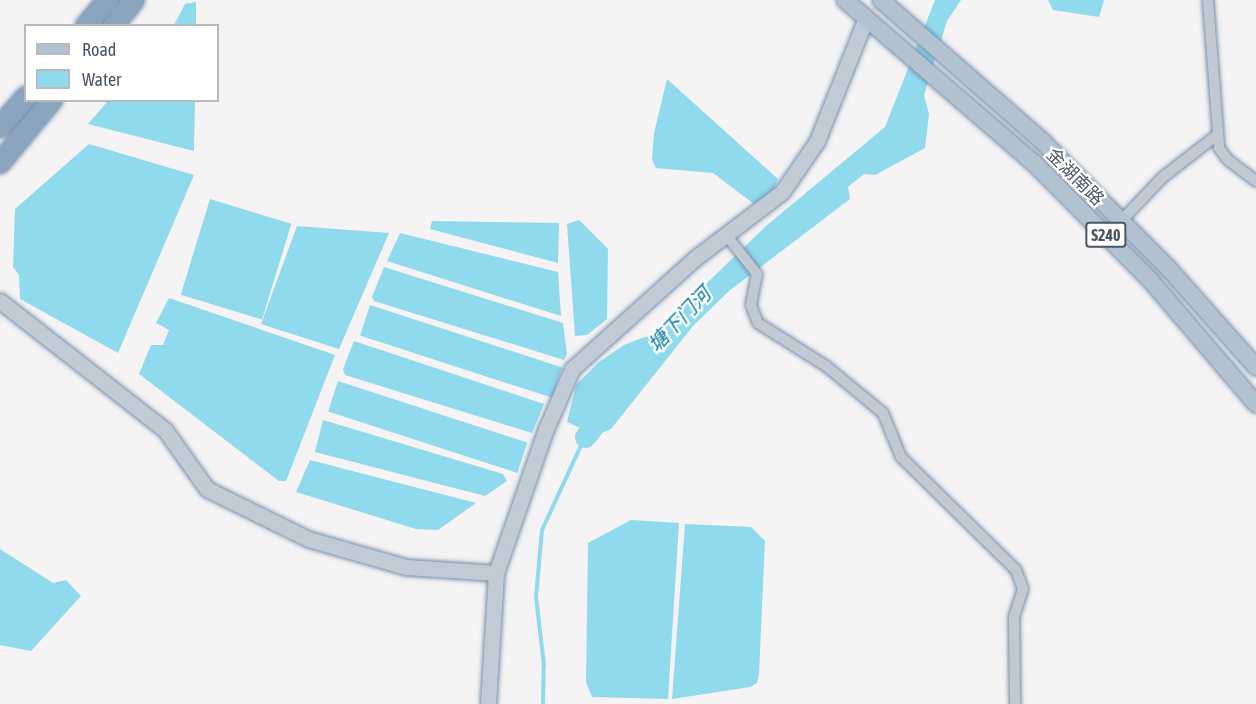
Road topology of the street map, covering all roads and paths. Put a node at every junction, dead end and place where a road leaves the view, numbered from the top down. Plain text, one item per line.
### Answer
1 (108, 0) edge
2 (134, 0) edge
3 (844, 0) edge
4 (881, 0) edge
5 (1208, 0) edge
6 (866, 18) junction
7 (88, 24) edge
8 (115, 24) edge
9 (24, 99) edge
10 (50, 102) edge
11 (0, 127) edge
12 (1217, 135) junction
13 (0, 163) edge
14 (1256, 181) edge
15 (1122, 220) junction
16 (728, 237) junction
17 (0, 301) edge
18 (1256, 367) edge
19 (1256, 404) edge
20 (496, 573) junction
21 (488, 704) edge
22 (1015, 704) edge

1 - 7 highway
2 - 8 highway
3 - 6 main road, 金湖南路 / S240
4 - 15 main road, 金湖南路 / S240
5 - 12 street
6 - 16 street
6 - 19 main road, 金湖南路 / S240
9 - 11 highway
10 - 13 highway
12 - 14 street
12 - 15 street
15 - 18 main road, 金湖南路 / S240
16 - 20 street
16 - 22 street
17 - 20 street
20 - 21 street

